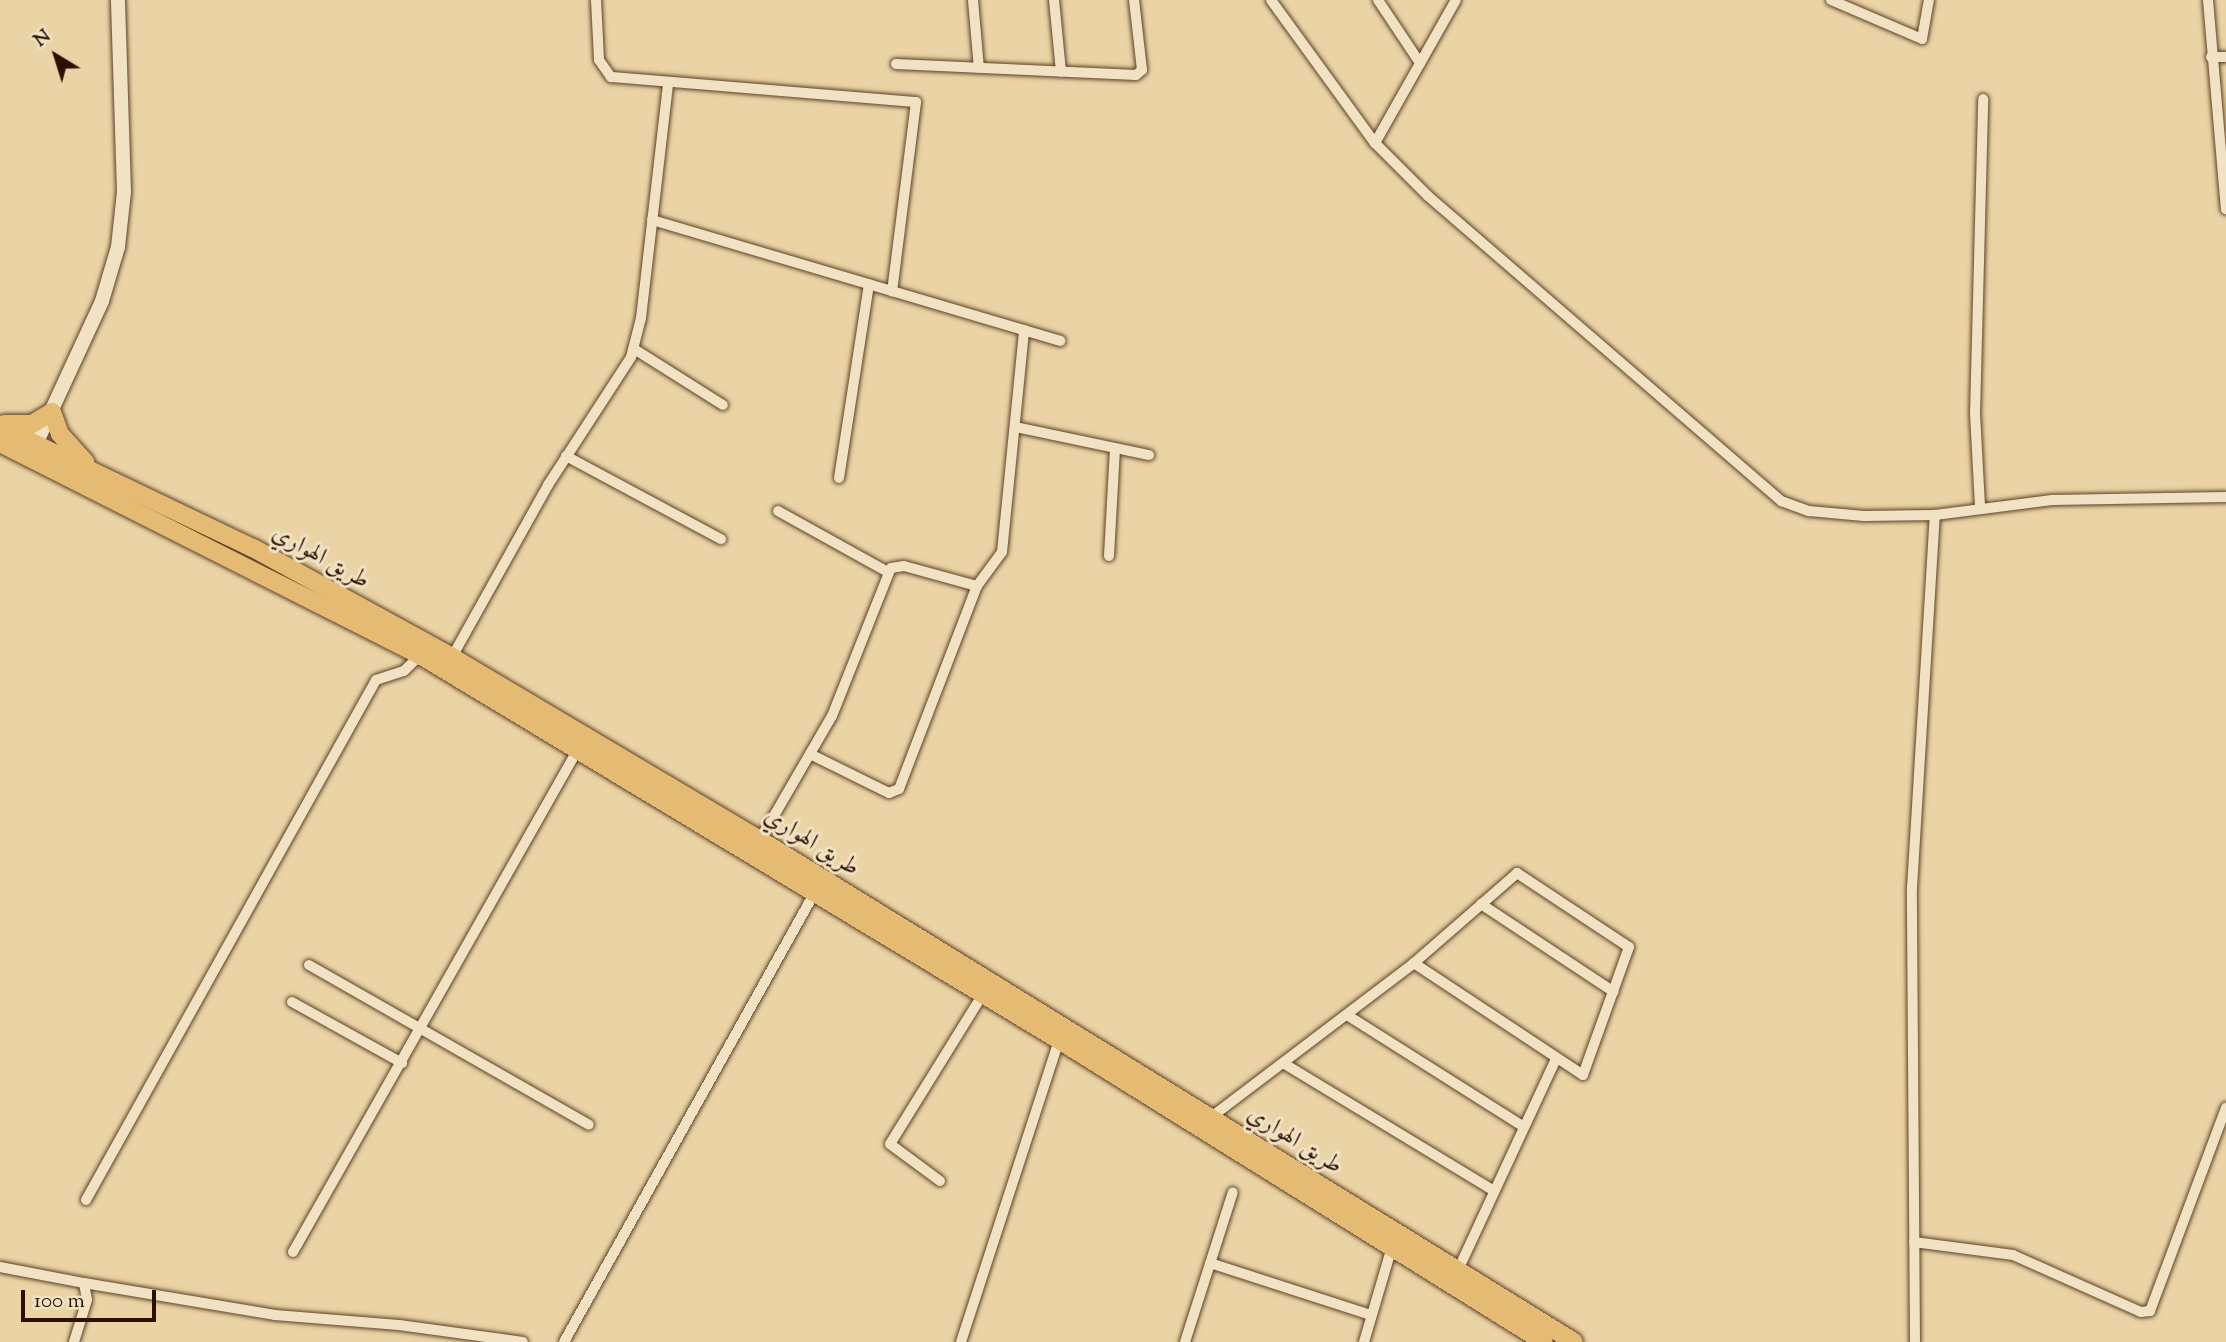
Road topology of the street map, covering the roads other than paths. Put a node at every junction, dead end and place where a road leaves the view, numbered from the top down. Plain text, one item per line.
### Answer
1 (118, 0) edge
2 (596, 0) edge
3 (973, 0) edge
4 (1054, 0) edge
5 (1135, 0) edge
6 (1271, 0) edge
7 (1378, 0) edge
8 (1456, 0) edge
9 (1831, 0) edge
10 (1930, 0) edge
11 (2208, 0) edge
12 (1847, 3) edge
13 (2211, 57) junction
14 (2226, 57) edge
15 (1420, 63) junction
16 (896, 64) dead end
17 (979, 68) junction
18 (1062, 72) junction
19 (668, 85) junction
20 (1983, 99) dead end
21 (2222, 132) edge
22 (1375, 143) junction
23 (2226, 209) edge
24 (652, 220) junction
25 (870, 284) junction
26 (892, 291) junction
27 (1024, 330) junction
28 (1060, 341) dead end
29 (634, 349) junction
30 (723, 405) dead end
31 (52, 412) junction
32 (0, 426) edge
33 (1015, 426) junction
34 (36, 444) junction
35 (1115, 448) junction
36 (4, 450) edge
37 (1149, 455) dead end
38 (566, 456) junction
39 (95, 471) junction
40 (839, 478) dead end
41 (2226, 497) edge
42 (1980, 506) junction
43 (778, 511) dead end
44 (1935, 515) junction
45 (721, 539) dead end
46 (1109, 556) dead end
47 (888, 572) junction
48 (977, 586) junction
49 (380, 627) junction
50 (420, 655) junction
51 (452, 657) junction
52 (579, 748) junction
53 (810, 754) junction
54 (760, 840) junction
55 (815, 892) junction
56 (1481, 904) junction
57 (1414, 963) junction
58 (309, 965) dead end
59 (1614, 992) junction
60 (983, 994) junction
61 (292, 1002) dead end
62 (1347, 1015) junction
63 (422, 1028) junction
64 (1059, 1040) junction
65 (1556, 1059) junction
66 (402, 1063) junction
67 (1283, 1063) junction
68 (2226, 1108) edge
69 (1210, 1118) junction
70 (589, 1125) dead end
71 (1524, 1127) junction
72 (940, 1181) dead end
73 (1494, 1191) junction
74 (1233, 1192) dead end
75 (86, 1200) dead end
76 (1914, 1242) junction
77 (1392, 1247) junction
78 (293, 1251) dead end
79 (1210, 1263) junction
80 (0, 1267) edge
81 (1458, 1270) junction
82 (84, 1283) junction
83 (1371, 1315) junction
84 (1571, 1341) edge
85 (74, 1342) edge
86 (523, 1342) edge
87 (564, 1342) edge
88 (961, 1342) edge
89 (1185, 1342) edge
90 (1364, 1342) edge
91 (1544, 1342) edge
92 (1915, 1342) edge

1 - 31 street
2 - 19 street
3 - 17 street
4 - 18 street
5 - 18 street
6 - 22 street
7 - 15 street
8 - 15 street
9 - 12 street
10 - 12 street
11 - 13 street
13 - 14 street
13 - 21 street
15 - 22 street
16 - 17 street
17 - 18 street
19 - 24 street
19 - 26 street
20 - 42 street
21 - 23 street
22 - 44 street
24 - 25 street
24 - 29 street
25 - 26 street
25 - 40 street
26 - 27 street
27 - 28 street
27 - 33 street
29 - 30 street
29 - 38 street
31 - 32 highway
31 - 34 street
31 - 39 highway
32 - 34 highway, طريق الهواري
33 - 35 street
33 - 48 street
34 - 39 highway, طريق الهواري
35 - 37 street
35 - 46 street
36 - 49 highway, طريق الهواري
38 - 45 street
38 - 51 street
39 - 49 highway, طريق الهواري
41 - 42 street
42 - 44 street
43 - 47 street
44 - 76 street
47 - 48 street
47 - 53 street
48 - 53 street
49 - 50 highway, طريق الهواري
49 - 51 highway, طريق الهواري
50 - 52 highway, طريق الهواري
50 - 75 street
51 - 54 highway, طريق الهواري
52 - 55 highway, طريق الهواري
52 - 63 street
53 - 54 street
54 - 69 highway, طريق الهواري
55 - 60 highway, طريق الهواري
55 - 87 street
56 - 57 street
56 - 59 street
56 - 59 street
57 - 62 street
57 - 65 street
58 - 63 street
59 - 65 street
60 - 64 highway, طريق الهواري
60 - 72 street
61 - 66 street
62 - 67 street
62 - 71 street
63 - 66 street
63 - 70 street
64 - 77 highway, طريق الهواري
64 - 88 street
65 - 71 street
66 - 78 street
67 - 69 street
67 - 73 street
68 - 76 street
69 - 81 highway, طريق الهواري
71 - 73 street
73 - 81 street
74 - 79 street
76 - 92 street
77 - 83 street
77 - 91 highway, طريق الهواري
79 - 83 street
79 - 89 street
80 - 82 street
81 - 84 highway, طريق الهواري
82 - 85 street
82 - 86 street
83 - 90 street

